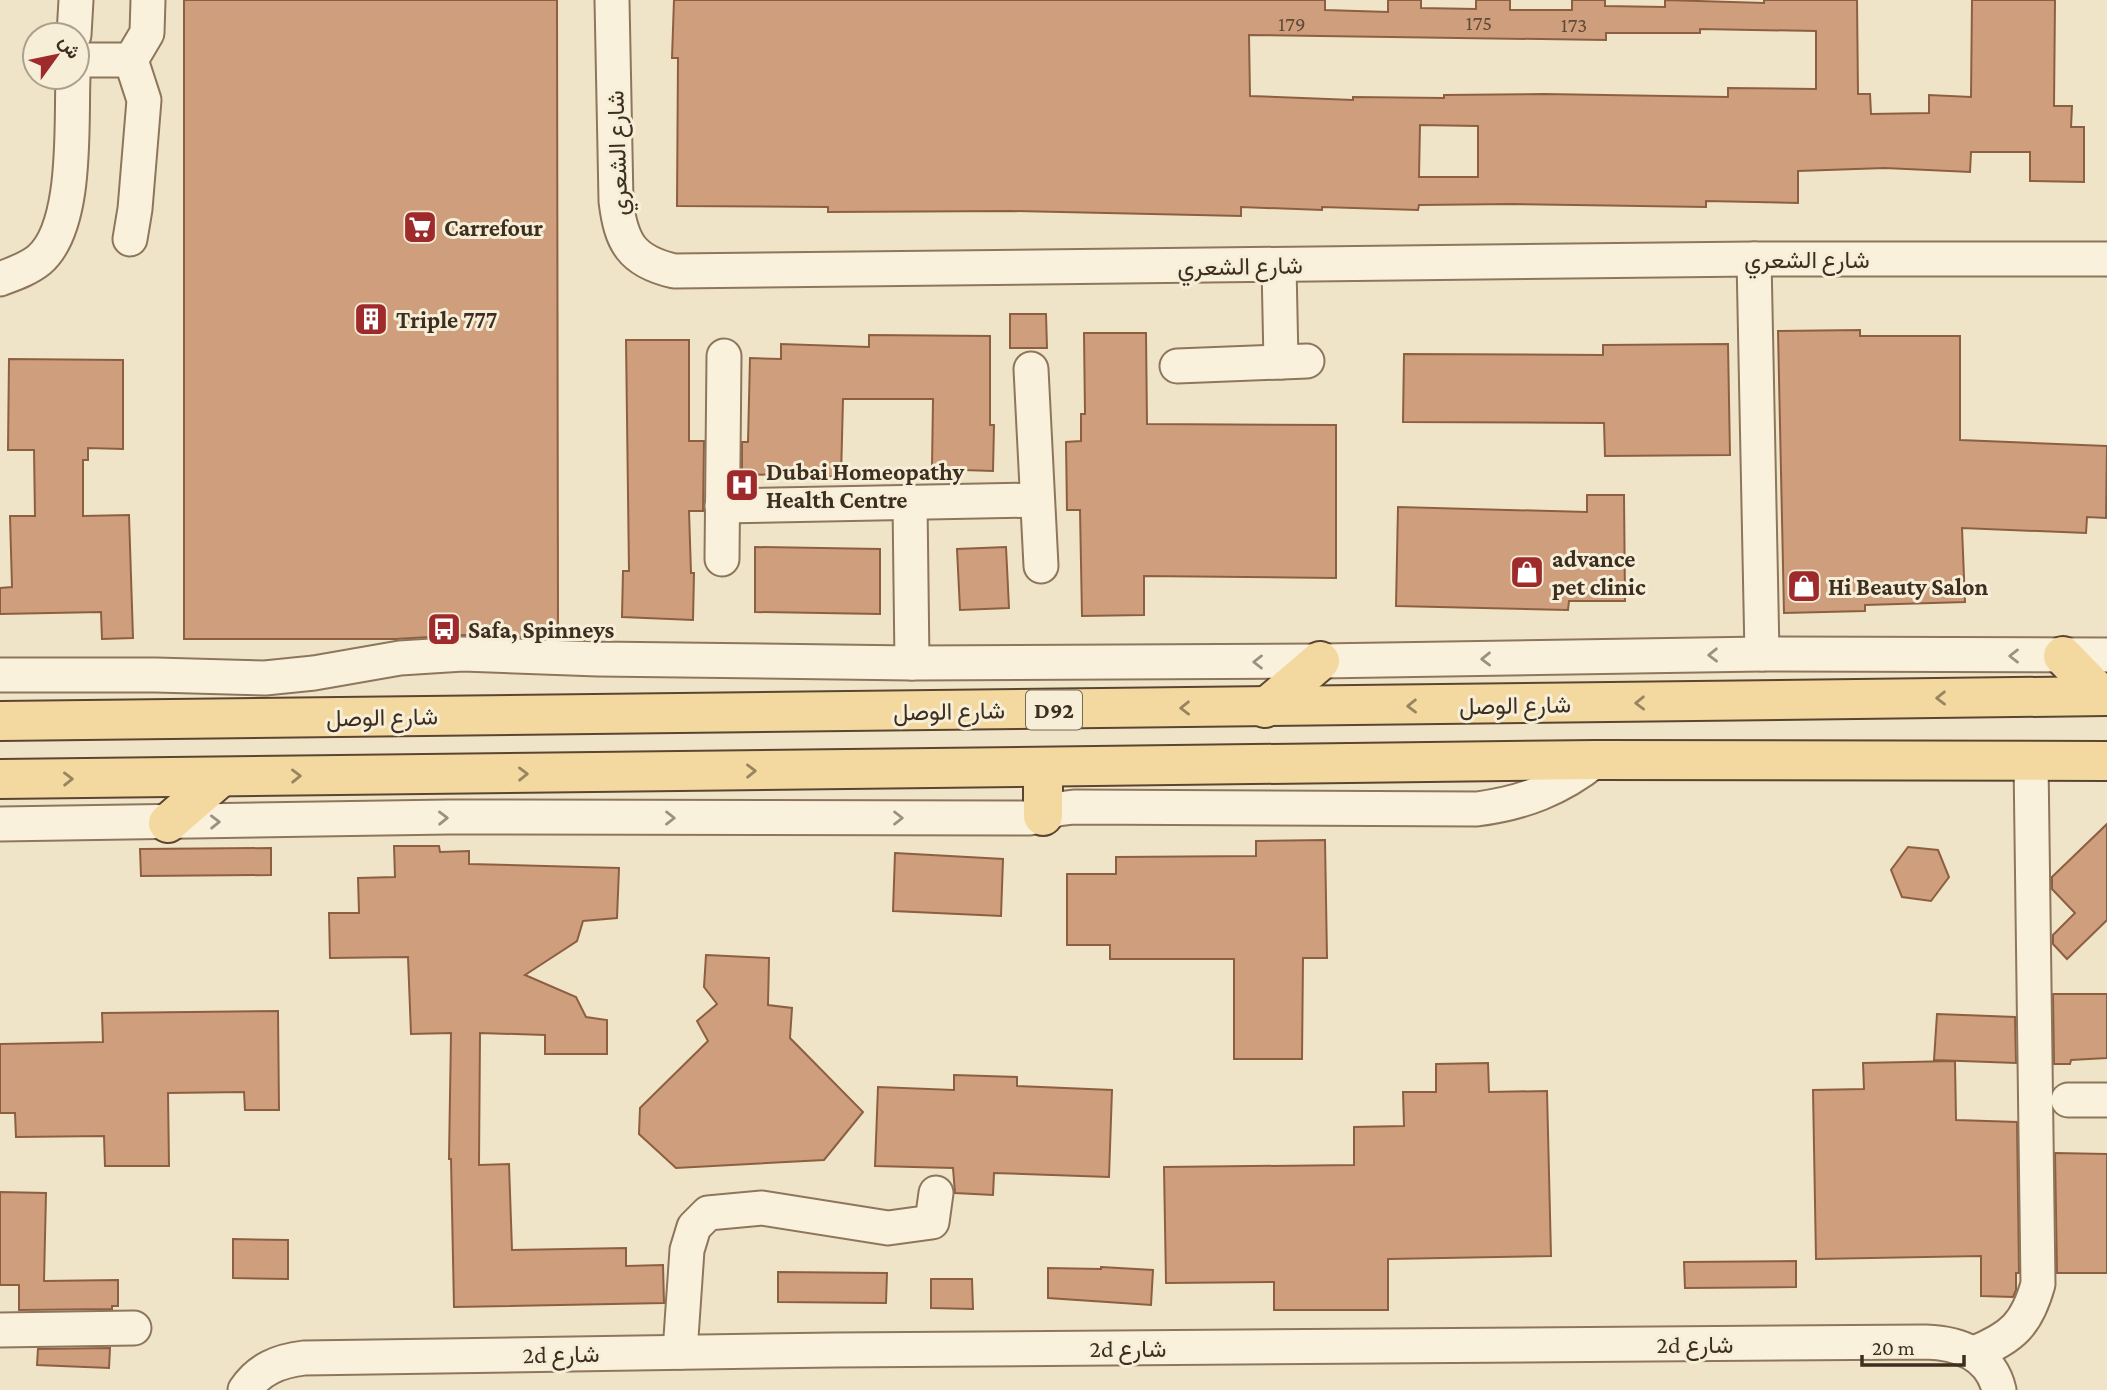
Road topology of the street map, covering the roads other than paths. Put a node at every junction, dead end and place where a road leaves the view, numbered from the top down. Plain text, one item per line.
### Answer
1 (76, 0) edge
2 (148, 0) edge
3 (612, 0) edge
4 (75, 21) edge
5 (91, 60) edge
6 (131, 60) junction
7 (72, 91) edge
8 (130, 239) dead end
9 (1754, 259) junction
10 (2107, 259) edge
11 (1279, 266) junction
12 (0, 279) edge
13 (724, 356) dead end
14 (1177, 366) dead end
15 (1031, 369) dead end
16 (1037, 500) junction
17 (910, 502) junction
18 (722, 506) junction
19 (722, 559) dead end
20 (1041, 566) dead end
21 (1762, 654) junction
22 (2107, 654) edge
23 (2063, 656) junction
24 (1320, 662) junction
25 (912, 663) junction
26 (0, 675) edge
27 (2105, 696) edge
28 (1265, 708) junction
29 (0, 721) edge
30 (1596, 760) junction
31 (2031, 761) junction
32 (2107, 761) edge
33 (1043, 768) junction
34 (221, 777) junction
35 (0, 779) edge
36 (1042, 816) junction
37 (168, 823) junction
38 (0, 824) edge
39 (2068, 1100) dead end
40 (2107, 1100) edge
41 (936, 1193) dead end
42 (134, 1328) dead end
43 (0, 1330) edge
44 (680, 1352) junction
45 (1974, 1353) junction
46 (244, 1390) edge
47 (1999, 1390) edge

1 - 4 street
2 - 6 street
3 - 11 street, شارع الشعري
5 - 6 street
6 - 8 street
7 - 12 street
9 - 10 street, شارع الشعري
9 - 11 street, شارع الشعري
9 - 21 street
11 - 14 street
13 - 18 street
15 - 16 street
16 - 17 street
16 - 20 street
17 - 18 street
17 - 25 street
18 - 19 street
23 -> 21 street
21 -> 24 street
22 - 23 street
23 - 27 main road
24 -> 25 street
24 - 28 main road
25 - 26 street
27 -> 28 main road, شارع الوصل / D92
28 -> 29 main road, شارع الوصل / D92
30 - 31 main road
30 - 33 main road
30 - 36 street
31 - 32 main road
31 - 45 street
34 -> 33 main road
33 - 36 main road
35 -> 34 main road
34 - 37 main road
37 -> 36 street
37 - 38 street
39 - 40 street
41 - 44 street
42 - 43 street
44 - 45 street, 2d شارع
44 - 46 street, 2d شارع
45 - 47 street

